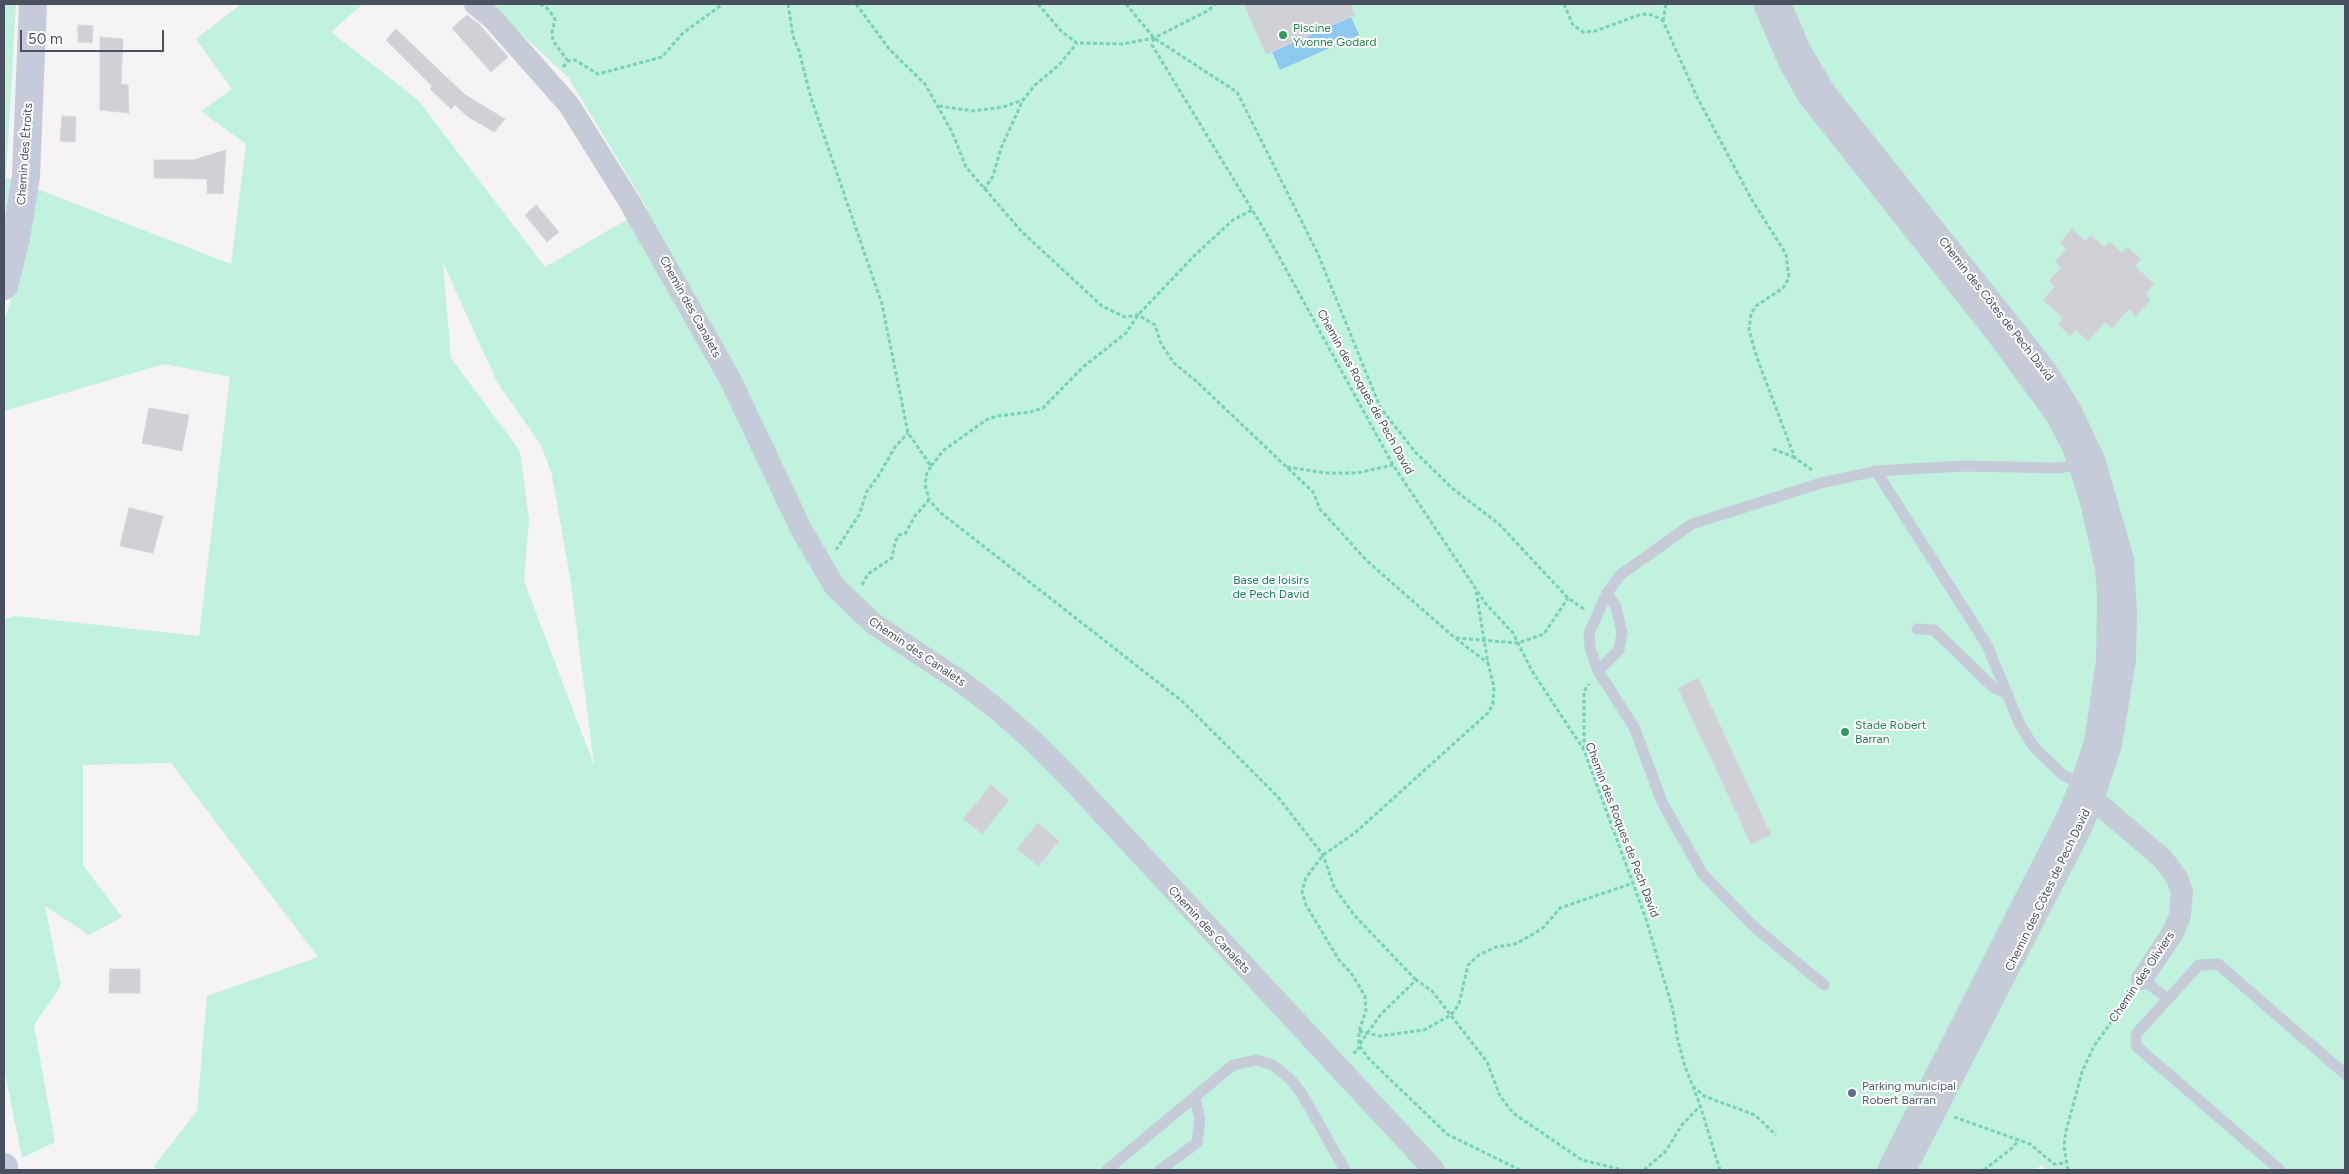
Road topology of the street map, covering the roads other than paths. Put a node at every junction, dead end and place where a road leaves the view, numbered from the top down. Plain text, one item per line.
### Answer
1 (475, 4) edge
2 (1764, 4) edge
3 (1780, 4) edge
4 (31, 9) edge
5 (4, 286) edge
6 (2087, 463) junction
7 (1876, 471) junction
8 (1607, 593) junction
9 (1917, 629) dead end
10 (1598, 671) junction
11 (2008, 694) junction
12 (2087, 791) junction
13 (2142, 979) joint
14 (1824, 985) dead end
15 (2168, 999) junction
16 (2345, 1074) edge
17 (1195, 1098) junction
18 (1900, 1168) edge
19 (1107, 1170) edge
20 (1160, 1170) edge
21 (1345, 1170) edge
22 (1434, 1170) edge
23 (2280, 1170) edge

1 - 22 street, Chemin des Canalets
2 - 6 street, Chemin des Côtes de Pech David
3 - 6 street, Chemin des Côtes de Pech David
4 - 5 main road, Chemin des Étroits
6 - 7 lane
6 - 12 street, Chemin des Côtes de Pech David
7 - 8 lane
7 - 11 lane
8 - 10 lane
8 - 10 lane
9 - 11 lane
10 - 14 lane
11 - 12 lane
12 - 13 street, Chemin des Oliviers
12 - 18 street, Chemin des Côtes de Pech David
13 - 15 lane
15 - 16 lane
15 - 23 lane
17 - 19 lane
17 - 20 lane
17 - 21 lane

